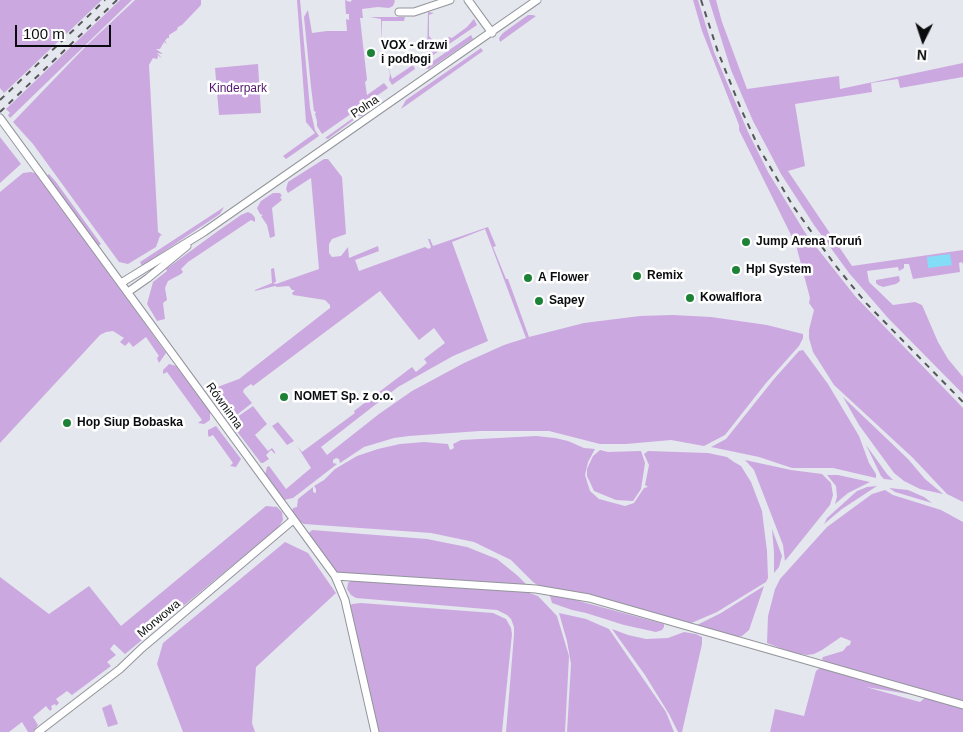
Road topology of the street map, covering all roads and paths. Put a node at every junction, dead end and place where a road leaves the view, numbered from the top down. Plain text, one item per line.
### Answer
1 (450, 0) edge
2 (468, 0) edge
3 (537, 0) edge
4 (399, 12) dead end
5 (492, 32) junction
6 (0, 118) edge
7 (204, 232) junction
8 (121, 283) junction
9 (128, 292) junction
10 (292, 520) junction
11 (334, 576) junction
12 (963, 705) edge
13 (38, 732) edge
14 (374, 732) edge

1 - 4 street
2 - 5 street
3 - 5 street, Polna
5 - 7 street, Polna
6 - 8 street, Równinna
7 - 8 street, Polna
7 - 9 street, Polna
8 - 9 street, Równinna
9 - 10 street, Równinna
10 - 11 street, Równinna
10 - 13 street, Morwowa
11 - 12 street
11 - 14 street, Równinna

